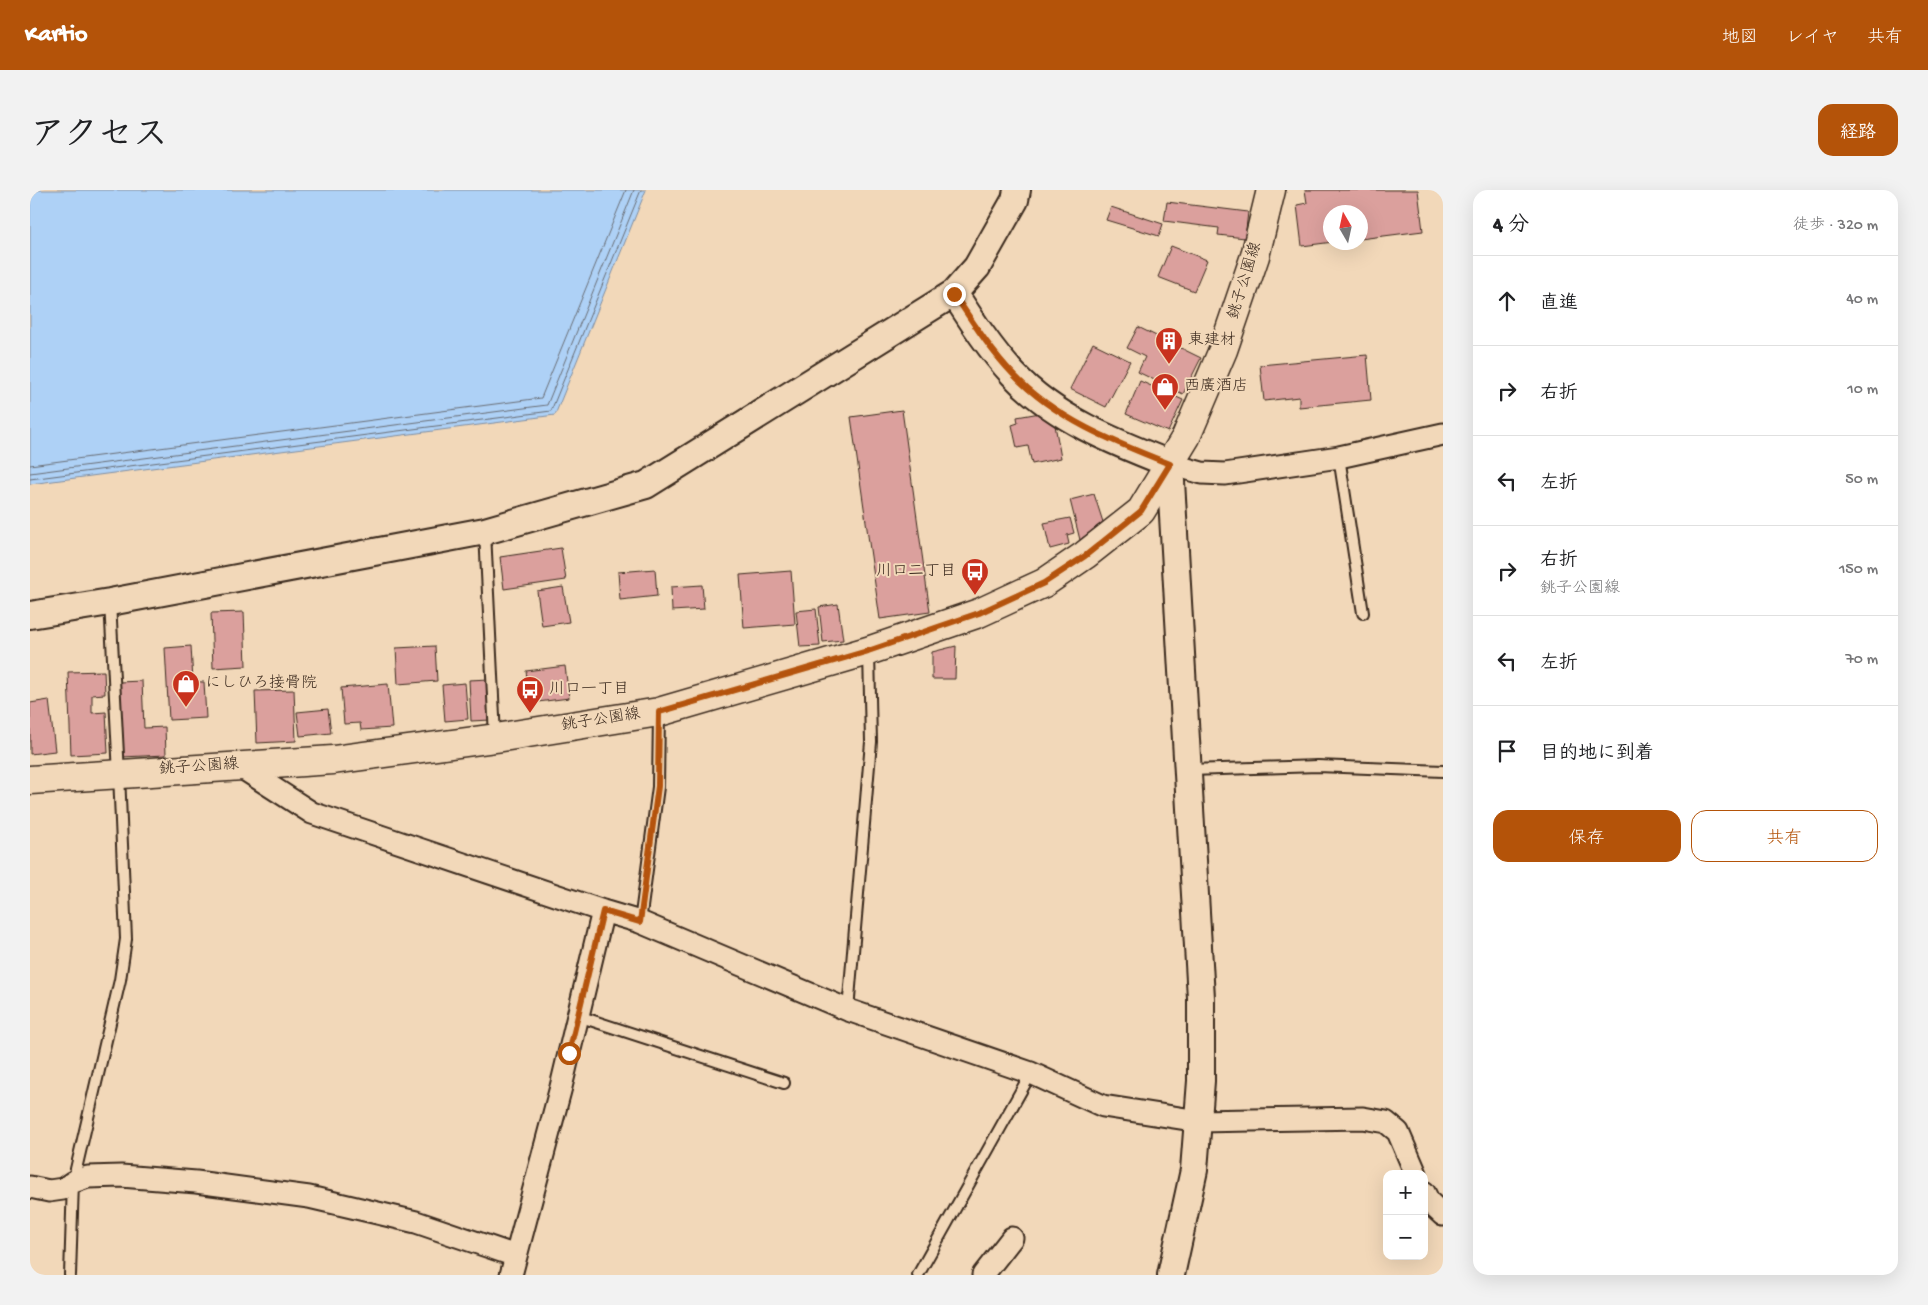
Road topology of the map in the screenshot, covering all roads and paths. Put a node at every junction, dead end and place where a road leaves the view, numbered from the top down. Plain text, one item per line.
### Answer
1 (1017, 190) edge
2 (1271, 190) edge
3 (954, 294) junction
4 (1443, 434) edge
5 (1339, 456) junction
6 (1170, 464) junction
7 (485, 531) junction
8 (110, 602) junction
9 (1364, 613) dead end
10 (30, 615) edge
11 (868, 651) junction
12 (659, 712) junction
13 (496, 738) junction
14 (239, 766) junction
15 (1189, 770) junction
16 (1443, 771) edge
17 (119, 774) junction
18 (30, 780) edge
19 (603, 911) junction
20 (640, 922) junction
21 (848, 1010) junction
22 (578, 1016) junction
23 (1031, 1073) junction
24 (784, 1084) dead end
25 (1199, 1121) junction
26 (1414, 1170) edge
27 (73, 1182) junction
28 (30, 1188) edge
29 (1428, 1202) edge
30 (1443, 1215) edge
31 (1012, 1238) dead end
32 (514, 1265) edge
33 (70, 1275) edge
34 (918, 1275) edge
35 (984, 1275) edge
36 (1171, 1275) edge

1 - 3 street
2 - 6 main road, 銚子公園線
3 - 6 street
3 - 7 street
4 - 5 street
5 - 6 street
5 - 9 lane
6 - 11 main road, 銚子公園線
6 - 15 street
7 - 8 street
7 - 13 lane
8 - 10 street
8 - 17 lane
11 - 12 main road, 銚子公園線
11 - 21 lane
12 - 13 main road, 銚子公園線
12 - 20 lane
13 - 14 main road, 銚子公園線
14 - 17 main road, 銚子公園線
14 - 19 street
15 - 16 lane
15 - 25 street
17 - 18 main road, 銚子公園線
17 - 27 lane
19 - 20 street
19 - 22 street
20 - 21 street
21 - 23 street
22 - 24 lane
22 - 32 street
23 - 25 street
23 - 34 lane
25 - 26 street
25 - 36 street
27 - 28 street
27 - 32 street
27 - 33 lane
29 - 30 street
31 - 35 street

